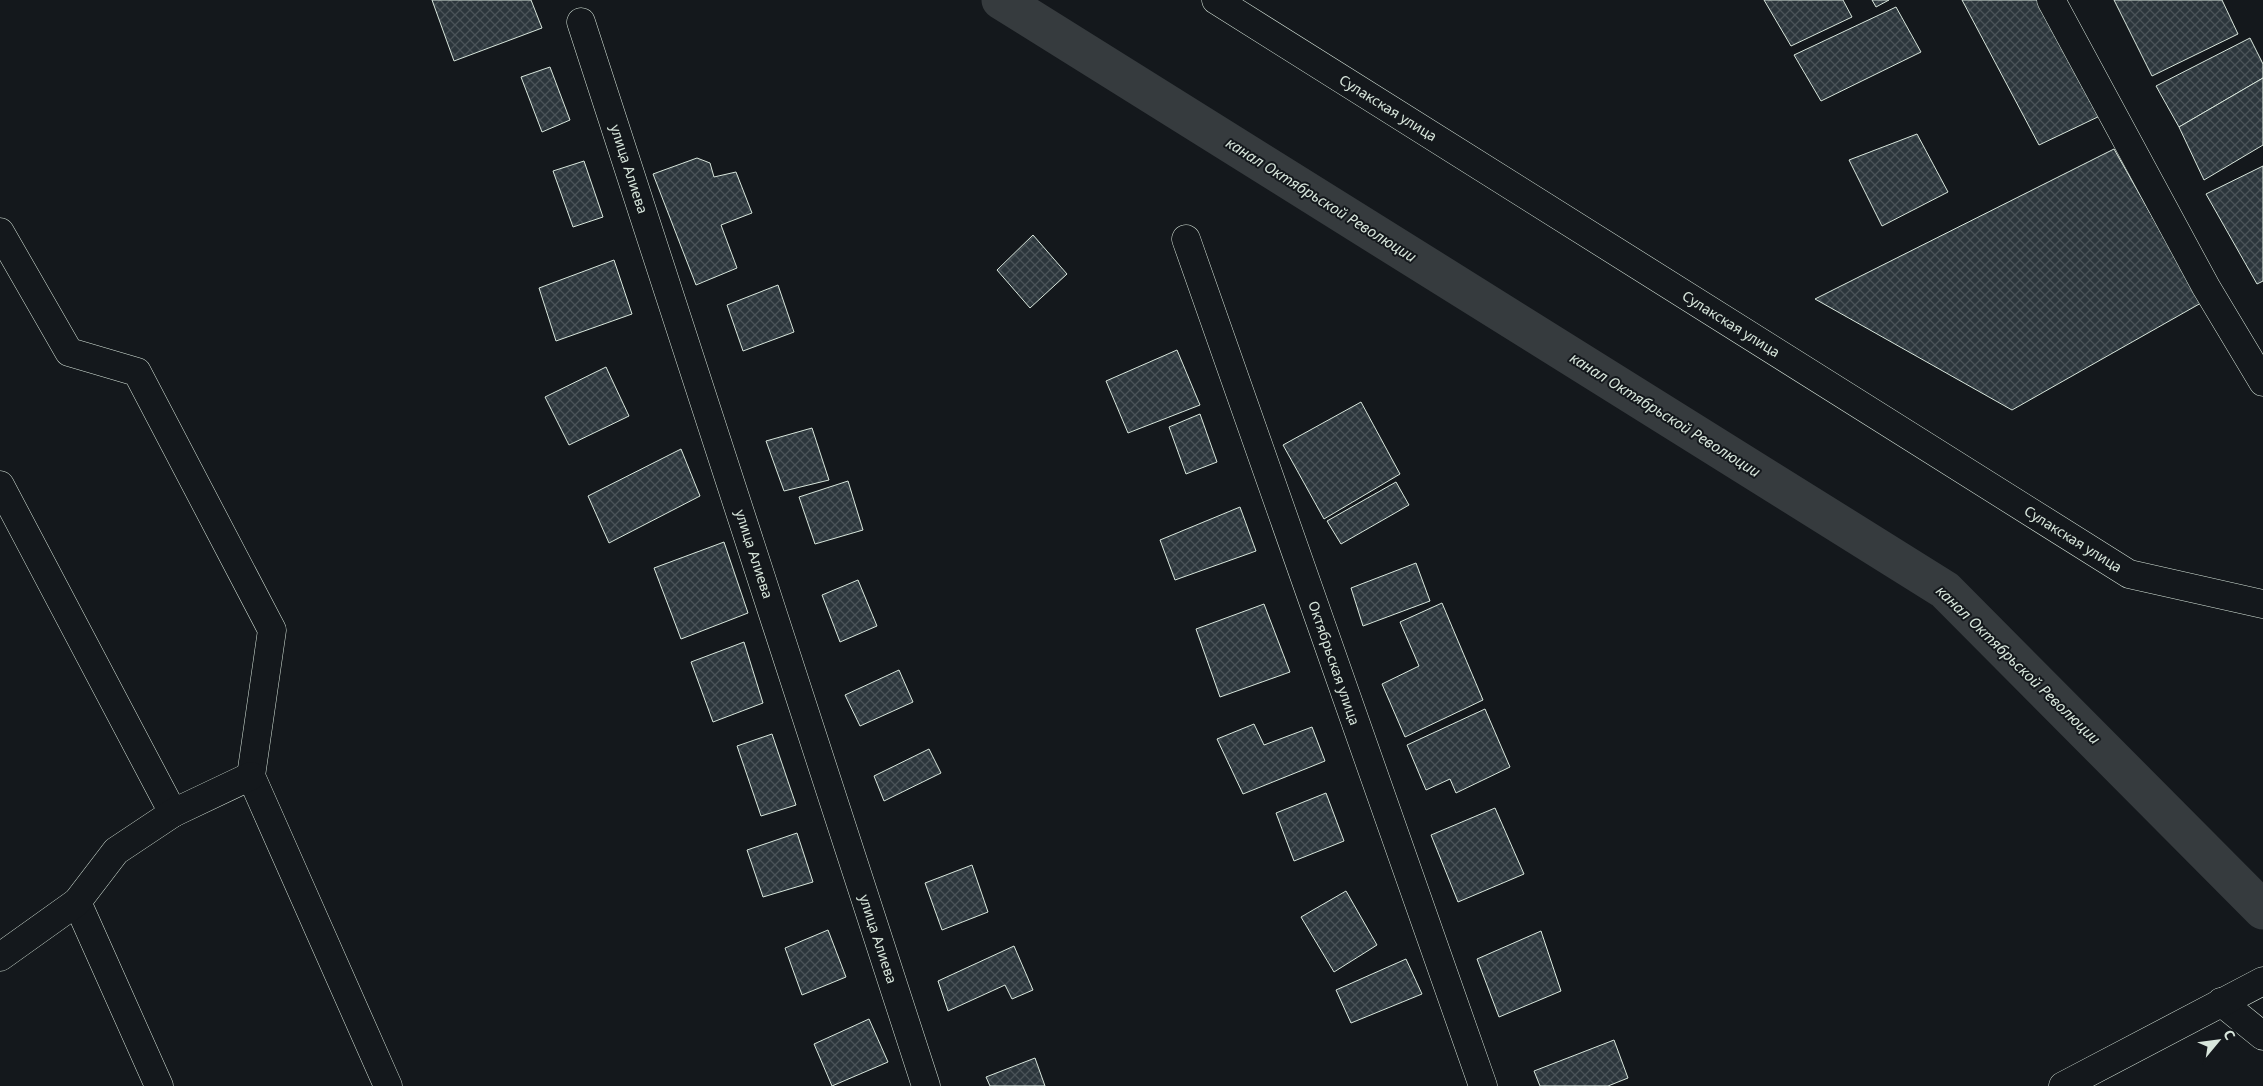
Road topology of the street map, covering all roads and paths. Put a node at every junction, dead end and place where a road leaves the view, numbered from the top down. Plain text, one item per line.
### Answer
1 (1216, 0) edge
2 (2051, 0) edge
3 (581, 22) dead end
4 (0, 232) edge
5 (1186, 239) dead end
6 (2263, 382) edge
7 (0, 485) edge
8 (2263, 604) edge
9 (251, 776) junction
10 (173, 813) junction
11 (77, 902) junction
12 (0, 957) edge
13 (2262, 981) edge
14 (2221, 1002) junction
15 (2263, 1036) edge
16 (160, 1086) edge
17 (388, 1086) edge
18 (926, 1086) edge
19 (1482, 1086) edge
20 (2062, 1086) edge

1 - 8 street, Сулакская улица
2 - 6 street
3 - 18 street, улица Алиева
4 - 9 street
5 - 19 street, Октябрьская улица
7 - 10 street
9 - 10 street
9 - 17 street
10 - 11 street
11 - 12 street
11 - 16 street
13 - 14 street
14 - 15 street
14 - 20 street

